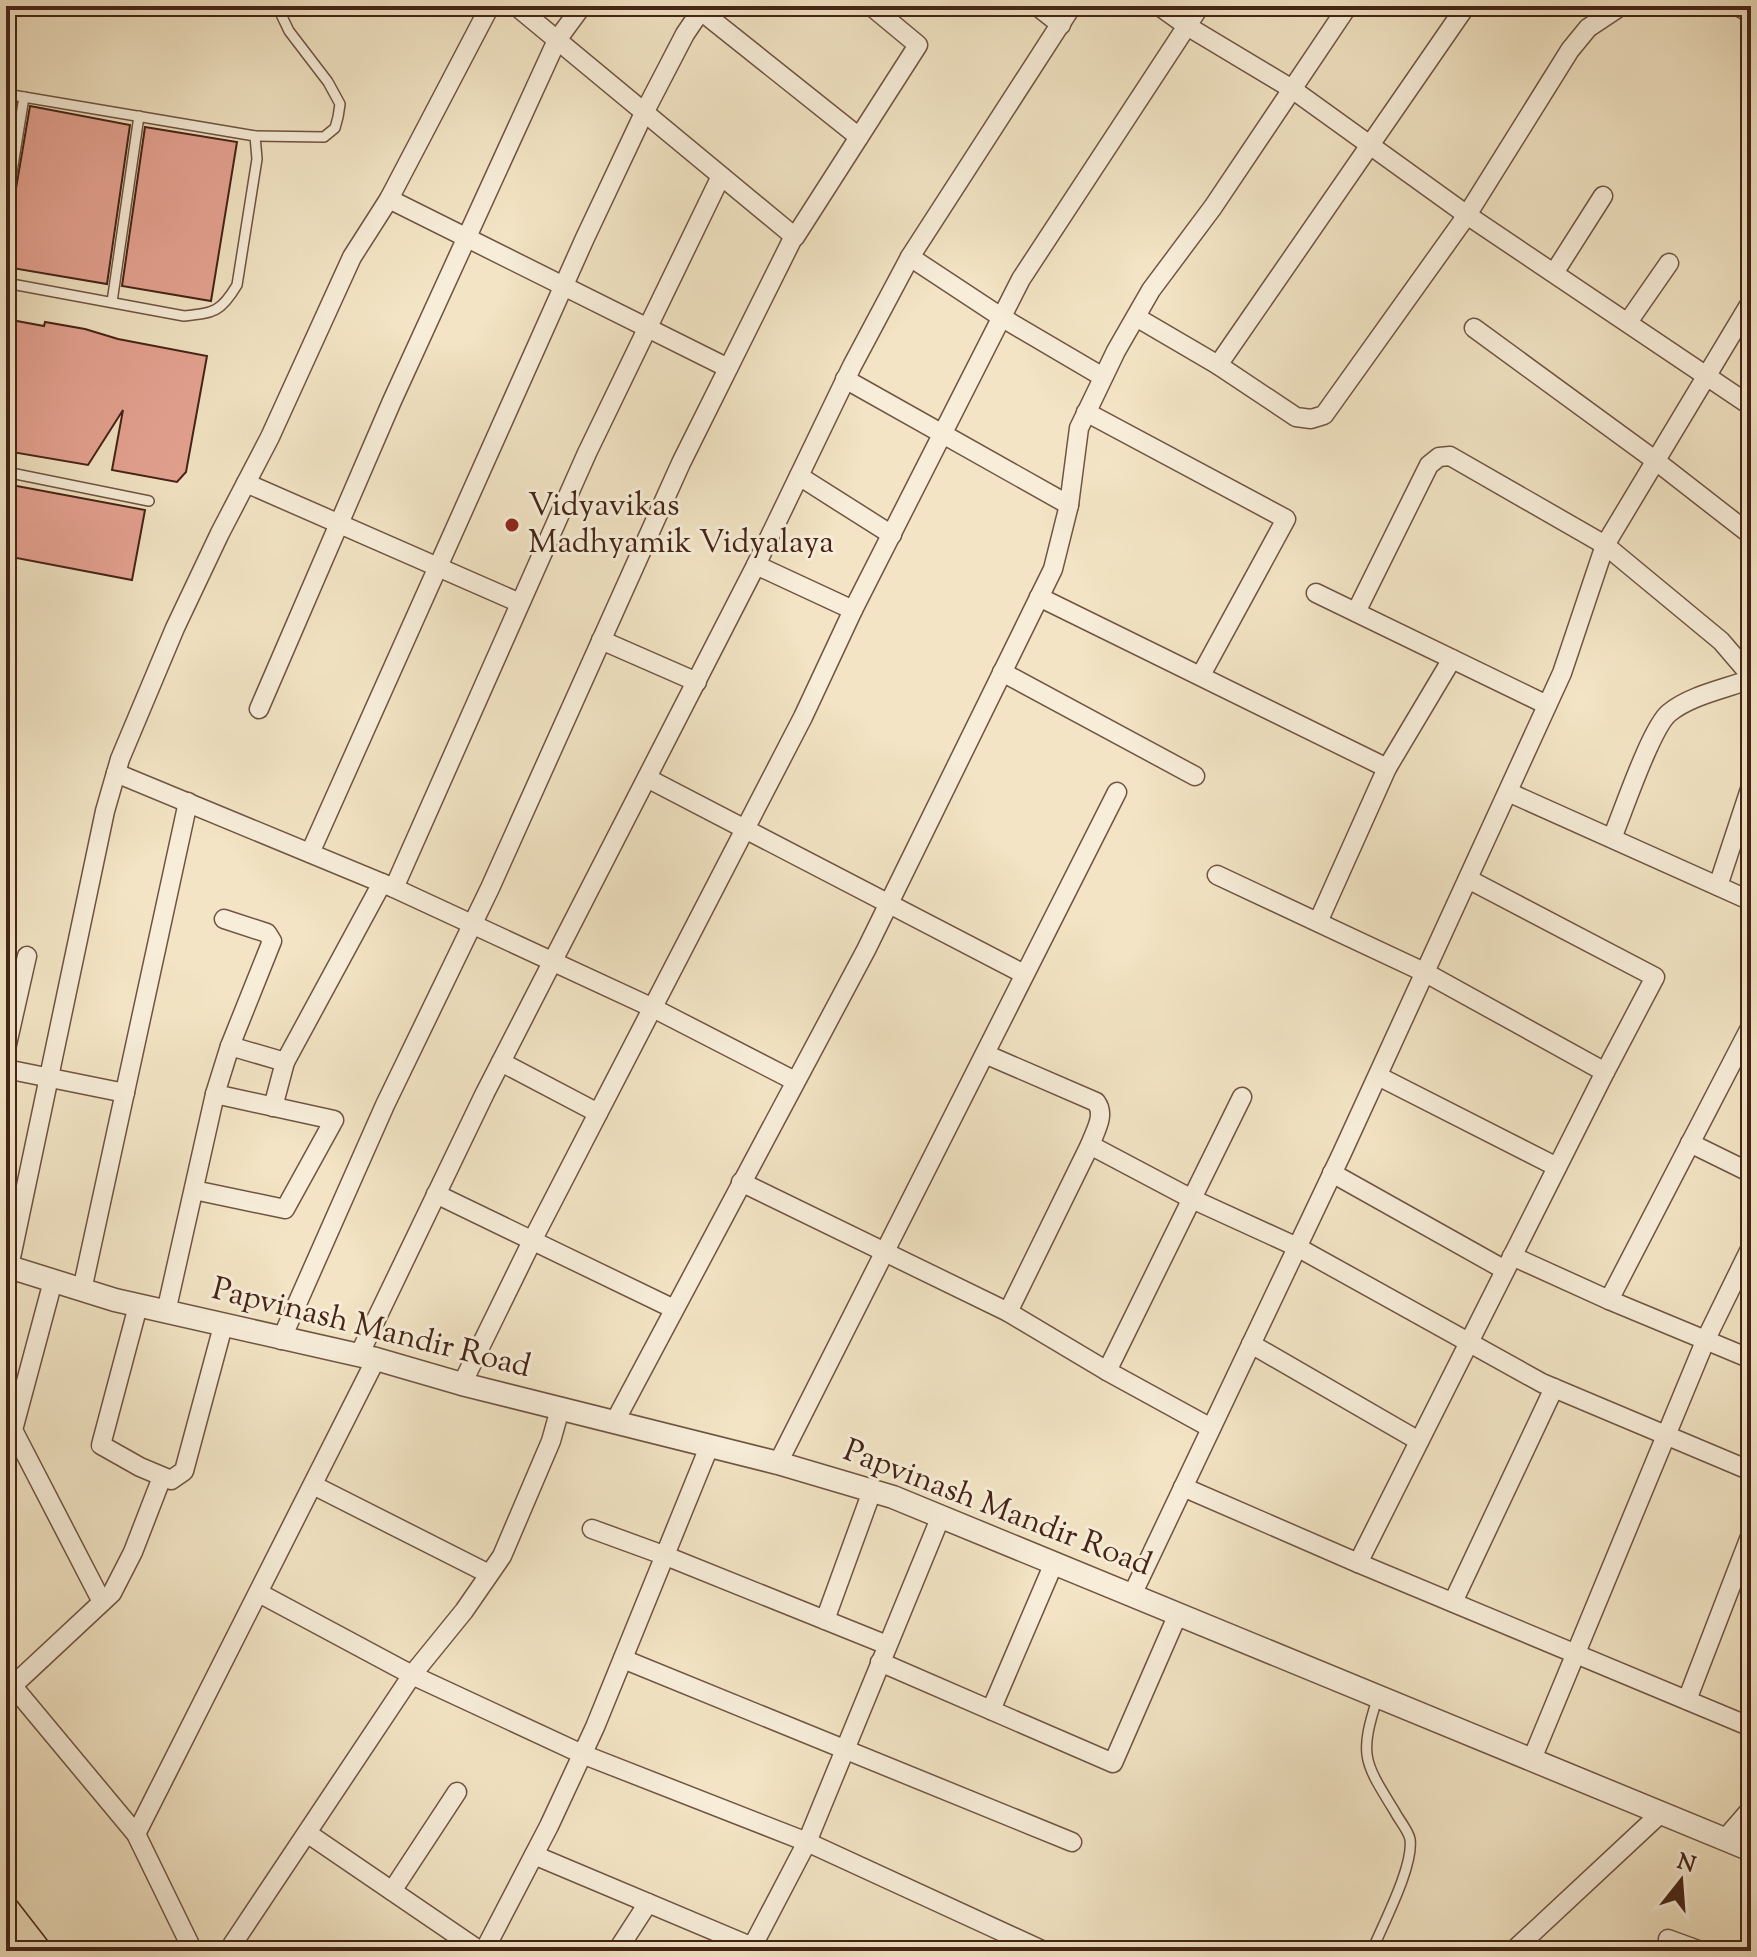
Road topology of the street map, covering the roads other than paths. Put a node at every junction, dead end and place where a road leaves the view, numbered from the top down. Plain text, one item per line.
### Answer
1 (277, 6) edge
2 (490, 6) edge
3 (516, 6) edge
4 (582, 6) edge
5 (871, 6) edge
6 (1037, 6) edge
7 (1072, 6) edge
8 (1159, 6) edge
9 (1200, 6) edge
10 (1348, 6) edge
11 (1466, 6) edge
12 (1621, 6) edge
13 (1738, 6) edge
14 (703, 8) edge
15 (1751, 14) edge
16 (1061, 25) junction
17 (1187, 26) junction
18 (557, 40) junction
19 (1292, 89) junction
20 (6, 94) edge
21 (24, 97) junction
22 (644, 113) junction
23 (139, 116) junction
24 (255, 136) junction
25 (859, 137) junction
26 (1370, 145) junction
27 (721, 176) junction
28 (1603, 196) dead end
29 (389, 199) junction
30 (6, 209) edge
31 (1467, 215) junction
32 (794, 236) junction
33 (468, 239) junction
34 (910, 257) junction
35 (1669, 263) dead end
36 (1554, 273) junction
37 (6, 283) edge
38 (564, 286) junction
39 (112, 302) junction
40 (1751, 302) edge
41 (1001, 317) junction
42 (1136, 317) junction
43 (1628, 322) junction
44 (647, 328) junction
45 (1474, 328) dead end
46 (1218, 365) junction
47 (728, 368) junction
48 (1707, 376) junction
49 (1103, 377) junction
50 (845, 379) junction
51 (1751, 406) edge
52 (1086, 412) junction
53 (943, 434) junction
54 (1656, 461) junction
55 (6, 472) edge
56 (799, 476) junction
57 (246, 483) junction
58 (149, 501) dead end
59 (1069, 505) junction
60 (340, 522) junction
61 (892, 535) junction
62 (1751, 535) edge
63 (1605, 545) junction
64 (756, 565) junction
65 (438, 567) junction
66 (1316, 593) dead end
67 (1039, 597) junction
68 (520, 603) junction
69 (853, 610) junction
70 (1356, 612) junction
71 (601, 640) junction
72 (1452, 659) junction
73 (1002, 672) junction
74 (1201, 675) junction
75 (1751, 678) edge
76 (697, 682) junction
77 (1547, 705) junction
78 (259, 709) dead end
79 (1387, 768) junction
80 (116, 773) junction
81 (1195, 776) dead end
82 (647, 778) junction
83 (1751, 786) edge
84 (1117, 792) dead end
85 (1508, 792) junction
86 (188, 802) junction
87 (745, 829) junction
88 (1612, 838) junction
89 (310, 853) junction
90 (1217, 875) dead end
91 (1468, 879) junction
92 (388, 886) junction
93 (1718, 886) junction
94 (1751, 901) edge
95 (889, 904) junction
96 (224, 919) dead end
97 (1318, 922) junction
98 (472, 924) junction
99 (27, 956) dead end
100 (552, 962) junction
101 (1426, 973) junction
102 (1024, 974) junction
103 (653, 1008) junction
104 (1751, 1026) edge
105 (230, 1046) junction
106 (6, 1049) edge
107 (985, 1054) junction
108 (285, 1062) junction
109 (501, 1062) junction
110 (6, 1069) edge
111 (1605, 1072) junction
112 (51, 1076) junction
113 (1378, 1076) junction
114 (795, 1081) junction
115 (125, 1093) junction
116 (215, 1094) junction
117 (1242, 1097) dead end
118 (273, 1107) junction
119 (598, 1113) junction
120 (1690, 1143) junction
121 (1090, 1145) junction
122 (1557, 1167) junction
123 (1332, 1173) junction
124 (1751, 1173) edge
125 (741, 1182) junction
126 (194, 1190) junction
127 (436, 1194) junction
128 (1192, 1199) junction
129 (533, 1239) junction
130 (1297, 1247) junction
131 (1751, 1247) edge
132 (884, 1252) junction
133 (1509, 1263) junction
134 (7, 1266) edge
135 (53, 1281) junction
136 (82, 1290) junction
137 (1609, 1300) junction
138 (138, 1306) junction
139 (674, 1309) junction
140 (166, 1312) junction
141 (1008, 1312) junction
142 (223, 1326) junction
143 (1706, 1339) junction
144 (281, 1340) junction
145 (1468, 1343) junction
146 (1251, 1344) junction
147 (368, 1357) junction
148 (1751, 1359) edge
149 (1107, 1371) junction
150 (462, 1384) junction
151 (1554, 1388) junction
152 (560, 1409) junction
153 (614, 1423) junction
154 (1211, 1428) junction
155 (9, 1429) edge
156 (1667, 1436) junction
157 (1419, 1441) junction
158 (709, 1447) junction
159 (778, 1463) junction
160 (1751, 1471) edge
161 (162, 1477) junction
162 (313, 1485) junction
163 (1183, 1487) junction
164 (872, 1491) junction
165 (941, 1516) junction
166 (592, 1529) dead end
167 (1751, 1534) edge
168 (666, 1556) junction
169 (1054, 1563) junction
170 (1358, 1563) junction
171 (489, 1574) junction
172 (259, 1593) junction
173 (1132, 1595) junction
174 (102, 1602) junction
175 (1453, 1602) junction
176 (1178, 1614) junction
177 (825, 1620) junction
178 (1577, 1652) junction
179 (883, 1653) junction
180 (623, 1659) junction
181 (412, 1675) junction
182 (8, 1686) edge
183 (1378, 1696) junction
184 (1687, 1700) junction
185 (991, 1710) junction
186 (1751, 1727) edge
187 (845, 1749) junction
188 (582, 1754) junction
189 (1532, 1759) junction
190 (457, 1792) dead end
191 (1751, 1809) edge
192 (1661, 1813) junction
193 (307, 1833) junction
194 (136, 1834) junction
195 (1725, 1839) junction
196 (807, 1842) junction
197 (1072, 1842) dead end
198 (1751, 1850) edge
199 (534, 1855) junction
200 (392, 1891) junction
201 (648, 1903) junction
202 (6, 1911) edge
203 (1668, 1939) dead end
204 (755, 1949) edge
205 (37, 1951) edge
206 (193, 1951) edge
207 (228, 1951) edge
208 (482, 1951) edge
209 (617, 1951) edge
210 (1044, 1951) edge
211 (1372, 1951) edge
212 (1513, 1951) edge
213 (1701, 1951) edge

1 - 24 lane
2 - 29 street
3 - 18 street
4 - 18 street
5 - 25 street
6 - 16 street
7 - 16 street
8 - 17 street
9 - 17 street
10 - 19 street
11 - 26 street
12 - 31 street
13 - 15 street
14 - 22 street
14 - 25 street
16 - 34 street
17 - 19 street
17 - 41 street
18 - 22 street
18 - 33 street
19 - 26 street
19 - 42 street
20 - 21 lane
21 - 23 lane
21 - 30 lane
22 - 27 street
22 - 38 street
23 - 24 lane
23 - 39 lane
24 - 39 lane
25 - 32 street
26 - 31 street
26 - 46 street
27 - 32 street
27 - 44 street
28 - 36 street
29 - 33 street
29 - 57 street
31 - 36 street
31 - 46 street
32 - 47 street
33 - 38 street
33 - 60 street
34 - 41 street
34 - 50 street
35 - 43 street
36 - 43 street
37 - 39 lane
38 - 44 street
38 - 65 street
40 - 48 street
41 - 49 street
41 - 53 street
42 - 46 street
42 - 49 street
43 - 48 street
44 - 47 street
44 - 68 street
45 - 54 street
47 - 71 street
48 - 51 street
48 - 54 street
49 - 52 street
50 - 53 street
50 - 56 street
52 - 59 street
52 - 74 street
53 - 59 street
53 - 61 street
54 - 62 street
54 - 63 street
55 - 58 lane
56 - 61 street
56 - 64 street
57 - 60 street
57 - 80 street
59 - 67 street
60 - 65 street
60 - 78 street
61 - 69 street
63 - 70 street
63 - 75 street
63 - 77 street
64 - 69 street
64 - 76 street
65 - 68 street
65 - 89 street
66 - 70 street
67 - 73 street
67 - 74 street
68 - 92 street
69 - 87 street
70 - 72 street
71 - 76 street
71 - 98 street
72 - 77 street
72 - 79 street
73 - 81 street
73 - 95 street
74 - 79 street
75 - 88 street
76 - 82 street
77 - 85 street
79 - 97 street
80 - 86 street
80 - 112 street
82 - 87 street
82 - 100 street
83 - 93 street
84 - 102 street
85 - 88 street
85 - 91 street
86 - 89 street
86 - 115 street
87 - 95 street
87 - 103 street
88 - 93 street
89 - 92 street
90 - 97 street
91 - 101 street
91 - 111 street
92 - 98 street
92 - 108 street
93 - 94 street
95 - 102 street
95 - 114 street
96 - 105 street
97 - 101 street
98 - 100 street
98 - 144 street
99 - 106 street
100 - 103 street
100 - 109 street
101 - 111 street
101 - 113 street
102 - 107 street
103 - 114 street
103 - 119 street
104 - 120 street
105 - 108 street
105 - 116 street
107 - 121 street
107 - 132 street
108 - 118 street
109 - 119 street
109 - 127 street
110 - 112 street
111 - 122 street
112 - 115 street
112 - 134 street
113 - 122 street
113 - 123 street
114 - 125 street
115 - 136 street
116 - 118 street
116 - 126 street
117 - 128 street
118 - 126 street
119 - 129 street
120 - 124 street
120 - 137 street
121 - 128 street
121 - 141 street
122 - 133 street
123 - 130 street
123 - 133 street
125 - 132 street
125 - 139 street
126 - 140 street
127 - 129 street
127 - 147 street
128 - 130 street
128 - 149 street
129 - 139 street
129 - 150 street
130 - 145 street
130 - 146 street
131 - 143 street
132 - 141 street
132 - 159 street
133 - 137 street
133 - 145 street
134 - 135 street, Papvinash Mandir Road
135 - 136 street, Papvinash Mandir Road
135 - 155 street
136 - 138 street, Papvinash Mandir Road
137 - 143 street
138 - 140 street, Papvinash Mandir Road
138 - 161 street
139 - 153 street
140 - 142 street, Papvinash Mandir Road
141 - 149 street
142 - 144 street, Papvinash Mandir Road
142 - 161 street
143 - 148 street
143 - 156 street
144 - 147 street, Papvinash Mandir Road
145 - 151 street
145 - 157 street
146 - 154 street
146 - 157 street
147 - 150 street, Papvinash Mandir Road
147 - 162 street
149 - 154 street
150 - 152 street, Papvinash Mandir Road
151 - 156 street
151 - 175 street
152 - 153 street, Papvinash Mandir Road
152 - 171 street
153 - 158 street, Papvinash Mandir Road
154 - 163 street
155 - 174 street
156 - 160 street
156 - 178 street
157 - 170 street
158 - 159 street, Papvinash Mandir Road
158 - 168 street
159 - 164 street, Papvinash Mandir Road
161 - 174 street
162 - 171 street
162 - 172 street
163 - 170 street
163 - 173 street
164 - 165 street, Papvinash Mandir Road
164 - 177 street
165 - 169 street, Papvinash Mandir Road
165 - 179 street
166 - 168 street
167 - 184 street
168 - 177 street
168 - 180 street
169 - 173 street, Papvinash Mandir Road
169 - 185 street
170 - 175 street
171 - 181 street
172 - 181 street
172 - 194 street
173 - 176 street, Papvinash Mandir Road
174 - 182 street
175 - 178 street
176 - 183 street, Papvinash Mandir Road
176 - 185 street
177 - 179 street
178 - 184 street
178 - 189 street
179 - 185 street
179 - 187 street
180 - 187 street
180 - 188 street
181 - 188 street
181 - 193 street
182 - 194 street
183 - 189 street, Papvinash Mandir Road
183 - 211 lane
184 - 186 street
187 - 196 street
187 - 197 street
188 - 196 street
188 - 199 street
189 - 192 street, Papvinash Mandir Road
190 - 200 street
191 - 195 street
192 - 195 street, Papvinash Mandir Road
192 - 212 street
193 - 200 street
193 - 207 street
194 - 206 street
195 - 198 street, Papvinash Mandir Road
196 - 204 street
196 - 210 street
199 - 201 street
199 - 208 street
200 - 208 street
201 - 204 street
201 - 209 street
202 - 205 main road
203 - 213 street

